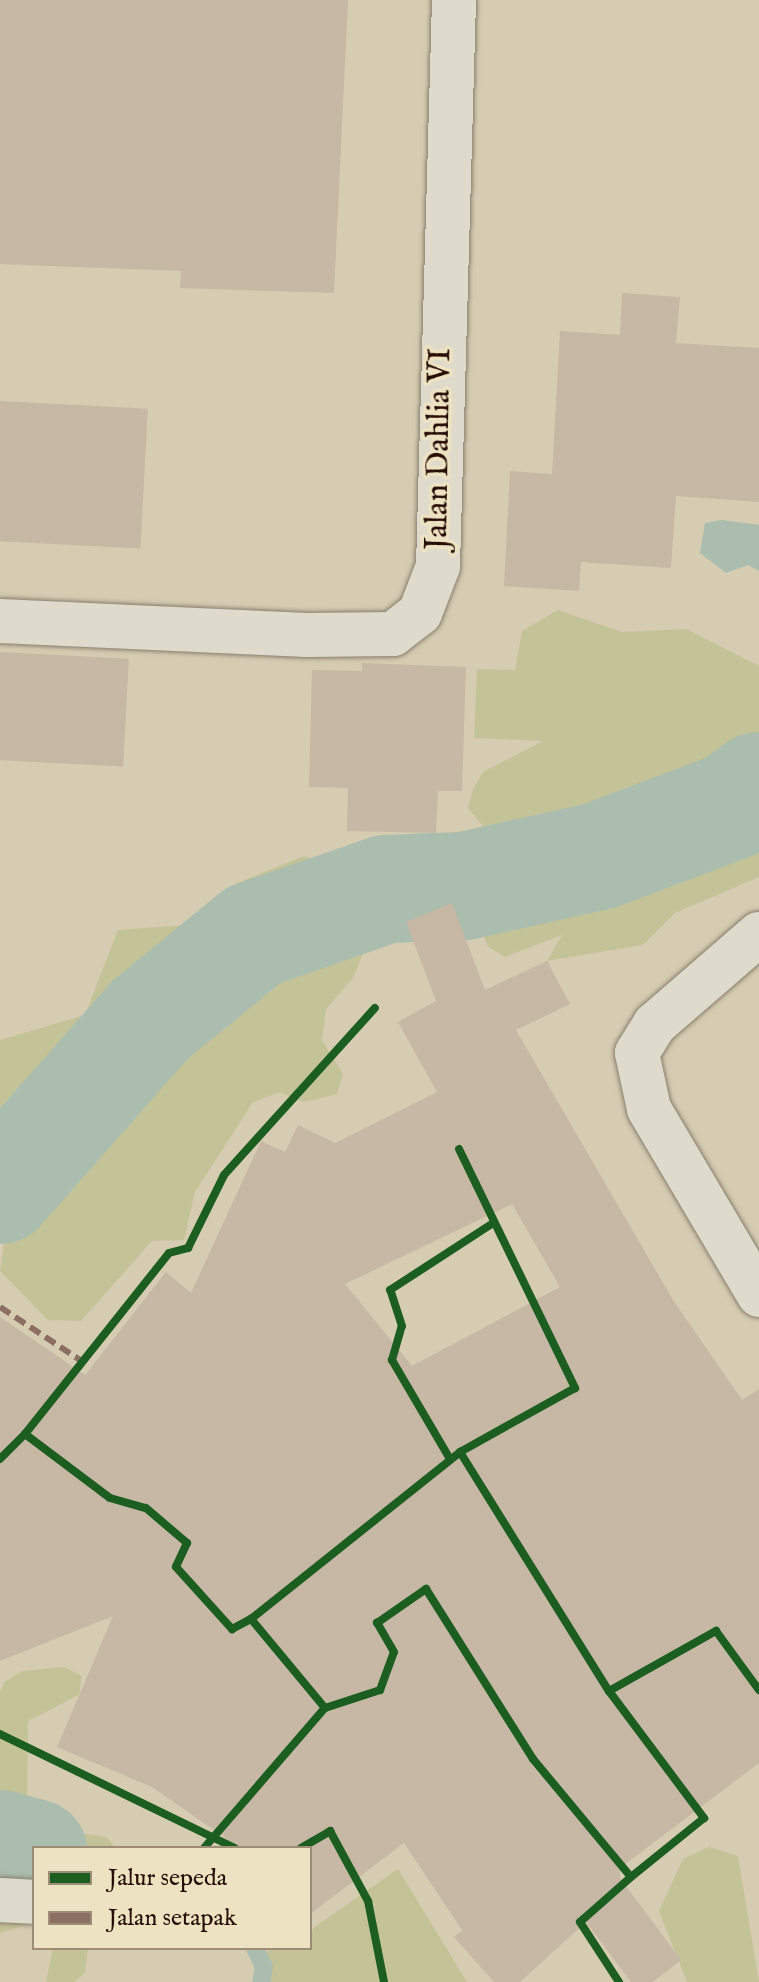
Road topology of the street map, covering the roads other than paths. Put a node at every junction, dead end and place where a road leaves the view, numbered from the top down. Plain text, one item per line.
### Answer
1 (454, 0) edge
2 (0, 621) edge
3 (759, 934) edge
4 (759, 1295) edge
5 (0, 1900) edge
6 (32, 1902) edge

1 - 2 street, Jalan Dahlia VI
3 - 4 street
5 - 6 street

